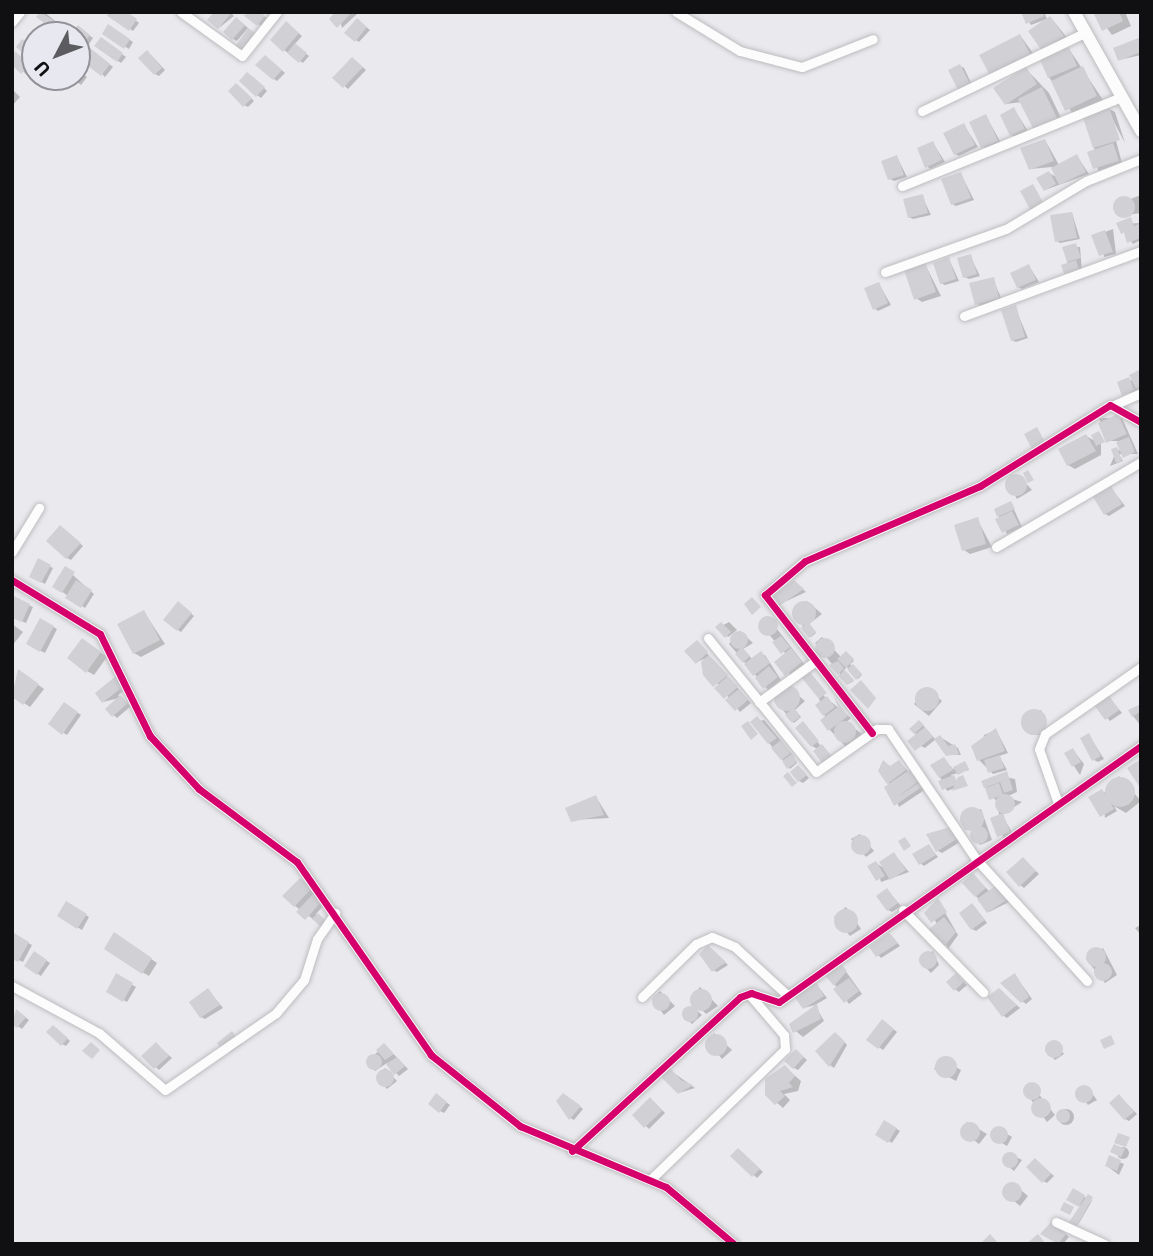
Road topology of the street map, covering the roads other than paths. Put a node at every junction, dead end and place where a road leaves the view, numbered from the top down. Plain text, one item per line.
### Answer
1 (20, 12) edge
2 (181, 12) edge
3 (277, 12) edge
4 (676, 12) edge
5 (1076, 13) edge
6 (12, 22) edge
7 (1086, 32) junction
8 (873, 38) dead end
9 (1121, 97) junction
10 (922, 111) dead end
11 (1141, 131) edge
12 (1141, 159) edge
13 (902, 186) dead end
14 (1141, 251) edge
15 (885, 272) dead end
16 (964, 316) dead end
17 (1141, 393) edge
18 (1116, 404) junction
19 (1141, 422) edge
20 (1141, 462) edge
21 (39, 508) dead end
22 (996, 547) dead end
23 (12, 552) edge
24 (12, 580) edge
25 (708, 639) dead end
26 (814, 662) junction
27 (1141, 667) edge
28 (759, 702) junction
29 (872, 733) junction
30 (1141, 746) edge
31 (1056, 804) junction
32 (976, 859) junction
33 (903, 911) junction
34 (335, 913) junction
35 (1087, 981) dead end
36 (12, 986) edge
37 (983, 992) dead end
38 (748, 993) junction
39 (786, 995) junction
40 (642, 997) dead end
41 (572, 1151) junction
42 (651, 1179) junction
43 (1056, 1222) dead end
44 (733, 1244) edge
45 (1104, 1244) edge

1 - 6 street
2 - 3 street
4 - 8 street
5 - 7 street
7 - 9 street
7 - 10 street
9 - 11 street
9 - 13 street
12 - 15 street
14 - 16 street
17 - 18 street
18 - 19 street
18 - 26 street
20 - 22 street
21 - 23 street
24 - 34 street
25 - 28 street
26 - 28 street
26 - 29 street
27 - 31 street
28 - 29 street
29 - 32 street
30 - 31 street
31 - 32 street
32 - 33 street
32 - 35 street
33 - 37 street
33 - 39 street
34 - 36 street
34 - 41 street
38 - 39 street
38 - 41 street
38 - 42 street
39 - 40 street
41 - 42 street
42 - 44 street
43 - 45 street

